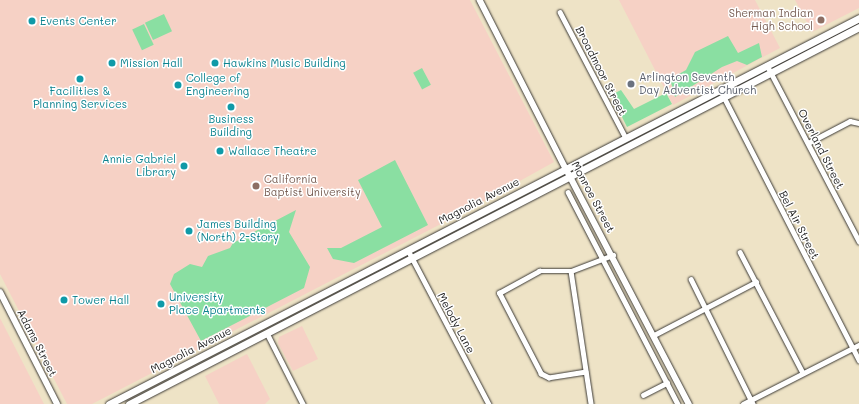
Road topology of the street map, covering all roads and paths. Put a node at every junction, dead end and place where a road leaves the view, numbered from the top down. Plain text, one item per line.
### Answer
1 (480, 0) edge
2 (560, 12) dead end
3 (859, 18) edge
4 (859, 27) edge
5 (767, 65) junction
6 (772, 72) junction
7 (724, 97) junction
8 (859, 123) edge
9 (626, 138) junction
10 (808, 143) junction
11 (566, 169) junction
12 (570, 176) junction
13 (568, 192) dead end
14 (859, 241) edge
15 (408, 250) junction
16 (740, 252) dead end
17 (612, 255) junction
18 (412, 258) junction
19 (604, 260) junction
20 (571, 271) junction
21 (691, 279) dead end
22 (756, 282) junction
23 (0, 292) edge
24 (706, 308) junction
25 (262, 325) junction
26 (267, 333) junction
27 (654, 335) junction
28 (859, 345) edge
29 (852, 348) junction
30 (859, 360) edge
31 (586, 372) junction
32 (803, 374) junction
33 (667, 383) junction
34 (643, 395) dead end
35 (752, 402) edge
36 (57, 404) edge
37 (109, 404) edge
38 (129, 404) edge
39 (303, 404) edge
40 (489, 404) edge
41 (591, 404) edge
42 (678, 404) edge
43 (689, 404) edge
44 (743, 404) edge

1 - 11 street, Monroe Street
2 - 9 street, Broadmoor Street
3 - 5 main road, Magnolia Avenue
4 - 6 main road, Magnolia Avenue
5 - 6 street, Overland Street
5 - 9 main road, Magnolia Avenue
6 - 7 main road, Magnolia Avenue
6 - 10 street, Overland Street
7 - 12 main road, Magnolia Avenue
7 - 29 street, Bel Air Street
8 - 10 street
9 - 11 main road, Magnolia Avenue
10 - 14 street, Overland Street
11 - 12 main road, Monroe Street
11 - 15 main road, Magnolia Avenue
12 - 17 main road, Monroe Street
12 - 18 main road, Magnolia Avenue
13 - 19 street
15 - 18 street, Melody Lane
15 - 25 main road, Magnolia Avenue
16 - 22 street
17 - 19 street
17 - 27 main road, Monroe Street
18 - 26 main road, Magnolia Avenue
18 - 40 street, Melody Lane
19 - 20 street
19 - 33 street
20 - 31 street
20 - 31 street
21 - 24 street
22 - 24 street
22 - 32 street
23 - 36 main road, Adams Street
24 - 27 street
24 - 35 street
25 - 26 main road
25 - 37 main road, Magnolia Avenue
26 - 38 main road, Magnolia Avenue
26 - 39 street
27 - 43 main road, Monroe Street
28 - 29 street
29 - 30 street, Bel Air Street
29 - 32 street
31 - 41 street
32 - 35 street
33 - 34 street
33 - 42 street
35 - 44 street

